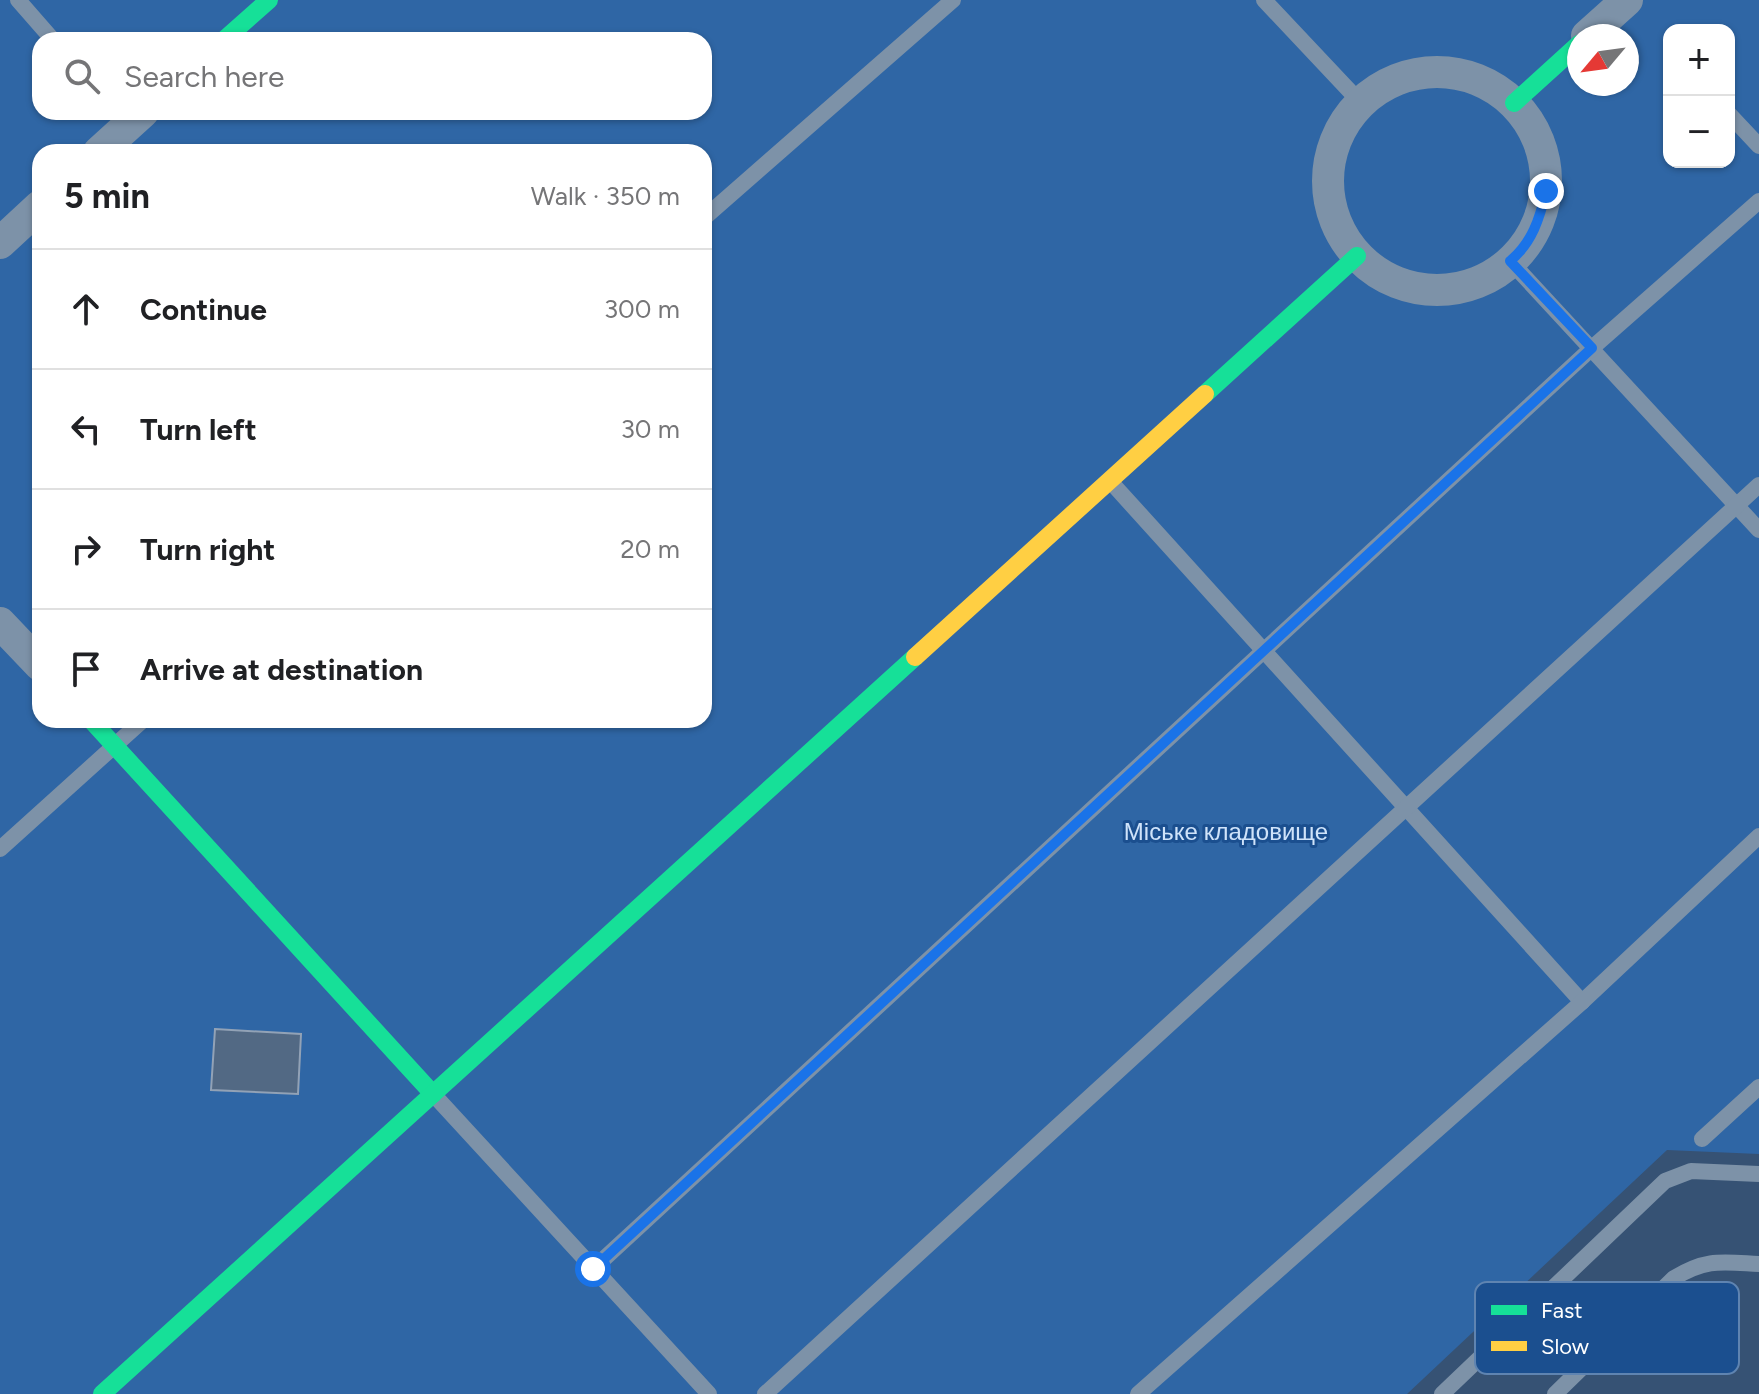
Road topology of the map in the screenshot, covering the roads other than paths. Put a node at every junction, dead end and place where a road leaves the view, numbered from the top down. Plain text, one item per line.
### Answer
1 (18, 0) edge
2 (269, 0) edge
3 (953, 0) edge
4 (1264, 0) edge
5 (1627, 0) edge
6 (1600, 24) edge
7 (46, 32) edge
8 (233, 32) edge
9 (1567, 55) edge
10 (1361, 103) junction
11 (1514, 103) junction
12 (126, 120) edge
13 (1735, 120) edge
14 (106, 144) edge
15 (1759, 146) edge
16 (1759, 201) edge
17 (712, 211) edge
18 (32, 213) edge
19 (0, 243) edge
20 (1357, 256) junction
21 (1510, 261) junction
22 (1592, 348) junction
23 (1109, 480) junction
24 (1759, 485) edge
25 (1736, 505) junction
26 (1759, 530) edge
27 (0, 623) edge
28 (1264, 649) junction
29 (32, 657) edge
30 (99, 728) edge
31 (134, 728) edge
32 (115, 745) junction
33 (1406, 809) junction
34 (1759, 836) edge
35 (0, 849) edge
36 (1582, 1002) junction
37 (1759, 1087) edge
38 (433, 1094) junction
39 (1702, 1139) dead end
40 (1759, 1174) edge
41 (1759, 1264) edge
42 (593, 1269) junction
43 (1559, 1282) edge
44 (1670, 1282) edge
45 (1475, 1362) edge
46 (1576, 1374) edge
47 (102, 1394) edge
48 (709, 1394) edge
49 (765, 1394) edge
50 (1138, 1394) edge
51 (1442, 1394) edge
52 (1555, 1394) edge

1 - 7 lane
2 - 8 street
3 - 17 lane
4 - 10 lane
5 - 6 street
9 - 11 street
10 - 11 street
10 - 20 street
11 - 21 street
12 - 14 street
13 - 15 lane
16 - 22 lane
18 - 19 street
20 - 21 street
20 - 23 street
21 - 22 lane
22 - 25 lane
22 - 28 lane
23 - 28 lane
23 - 38 street
24 - 25 lane
25 - 26 lane
25 - 33 lane
27 - 29 street
28 - 33 lane
28 - 42 lane
30 - 32 street
31 - 32 lane
32 - 35 lane
32 - 38 street
33 - 36 lane
33 - 49 lane
34 - 36 lane
36 - 50 lane
37 - 39 lane
38 - 42 lane
38 - 47 street
40 - 43 lane
41 - 44 lane
42 - 48 lane
45 - 51 lane
46 - 52 lane

